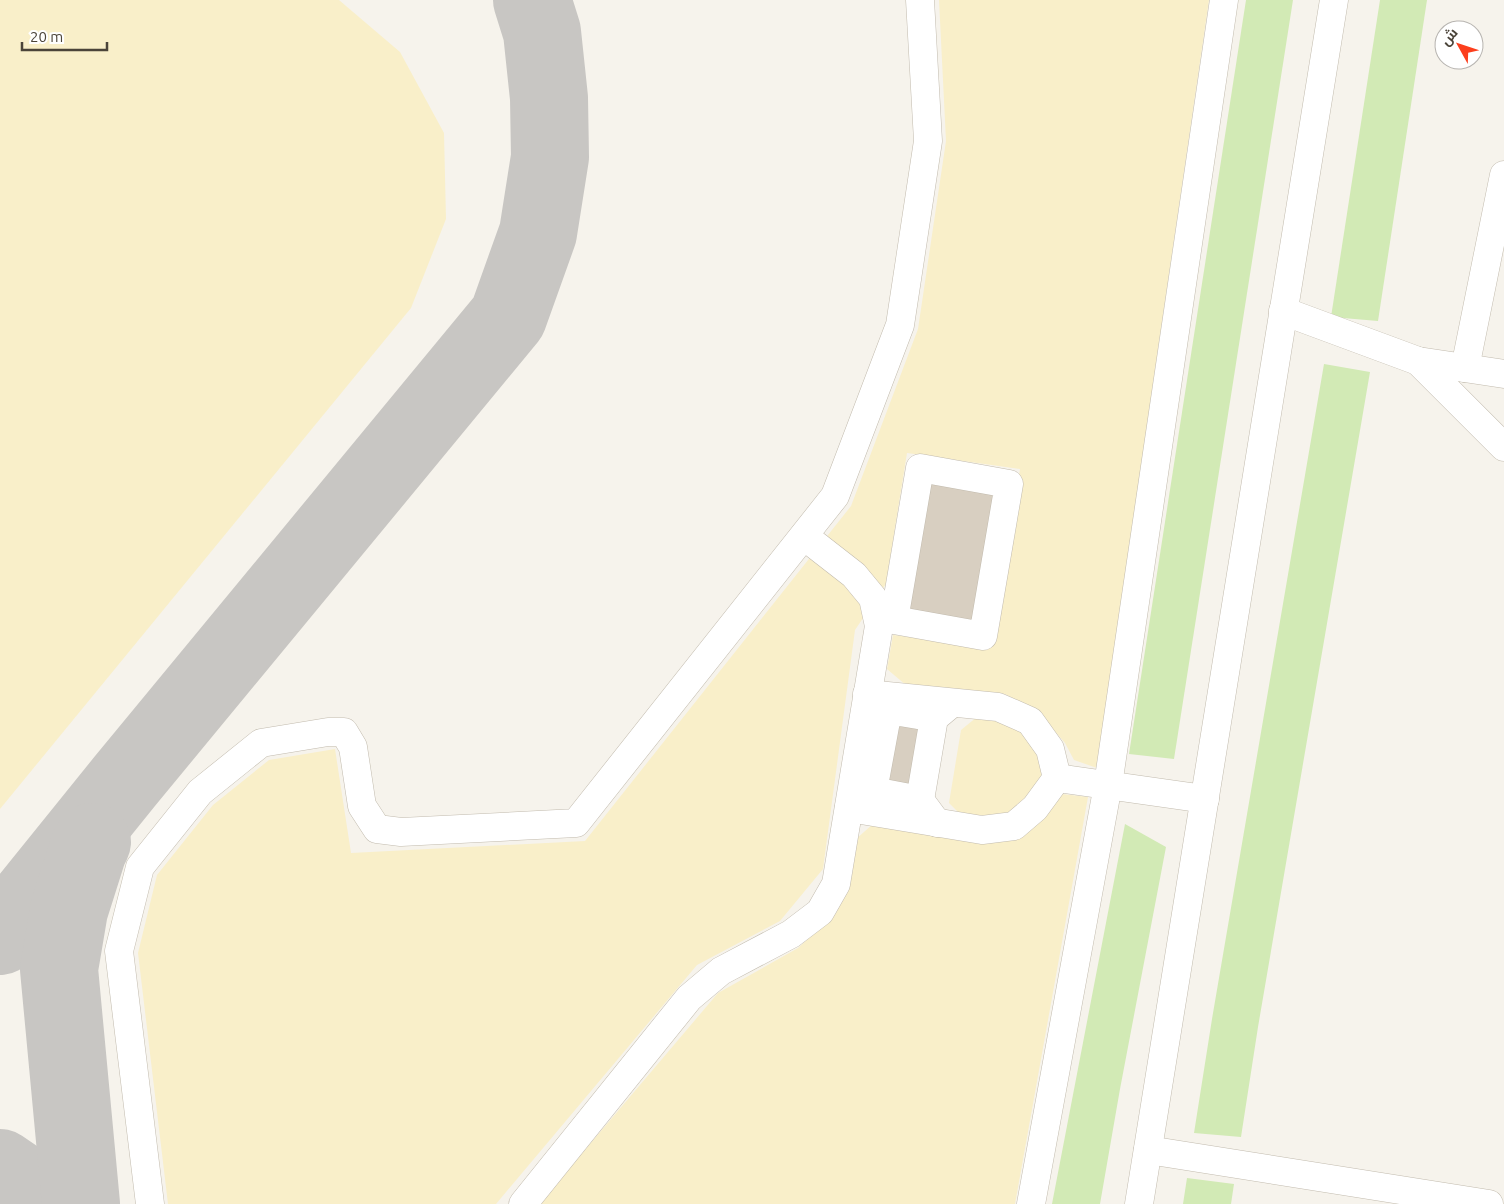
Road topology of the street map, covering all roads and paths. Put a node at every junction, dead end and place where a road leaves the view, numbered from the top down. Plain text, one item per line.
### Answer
1 (920, 0) edge
2 (1224, 0) edge
3 (1334, 0) edge
4 (1504, 176) edge
5 (1283, 311) junction
6 (1418, 361) junction
7 (1465, 368) junction
8 (1504, 374) edge
9 (1504, 447) edge
10 (804, 536) junction
11 (886, 623) junction
12 (867, 694) junction
13 (943, 710) junction
14 (869, 750) junction
15 (1057, 778) junction
16 (1108, 785) junction
17 (1205, 799) junction
18 (920, 800) junction
19 (849, 808) junction
20 (937, 822) junction
21 (1148, 1150) junction
22 (150, 1204) edge
23 (523, 1204) edge
24 (1031, 1204) edge
25 (1139, 1204) edge
26 (1489, 1204) edge

1 - 10 lane
2 - 16 lane
3 - 5 lane
4 - 7 lane
5 - 6 lane
5 - 17 lane
6 - 7 lane
6 - 9 lane
7 - 8 lane
10 - 11 lane
10 - 22 lane
11 - 11 lane
11 - 12 lane
12 - 13 lane
12 - 14 lane
13 - 14 lane
13 - 15 lane
13 - 18 lane
14 - 18 lane
14 - 19 lane
15 - 16 lane
15 - 20 lane
16 - 17 lane
16 - 24 lane
17 - 21 lane
18 - 20 lane
19 - 20 lane
19 - 23 lane
21 - 25 lane
21 - 26 lane

